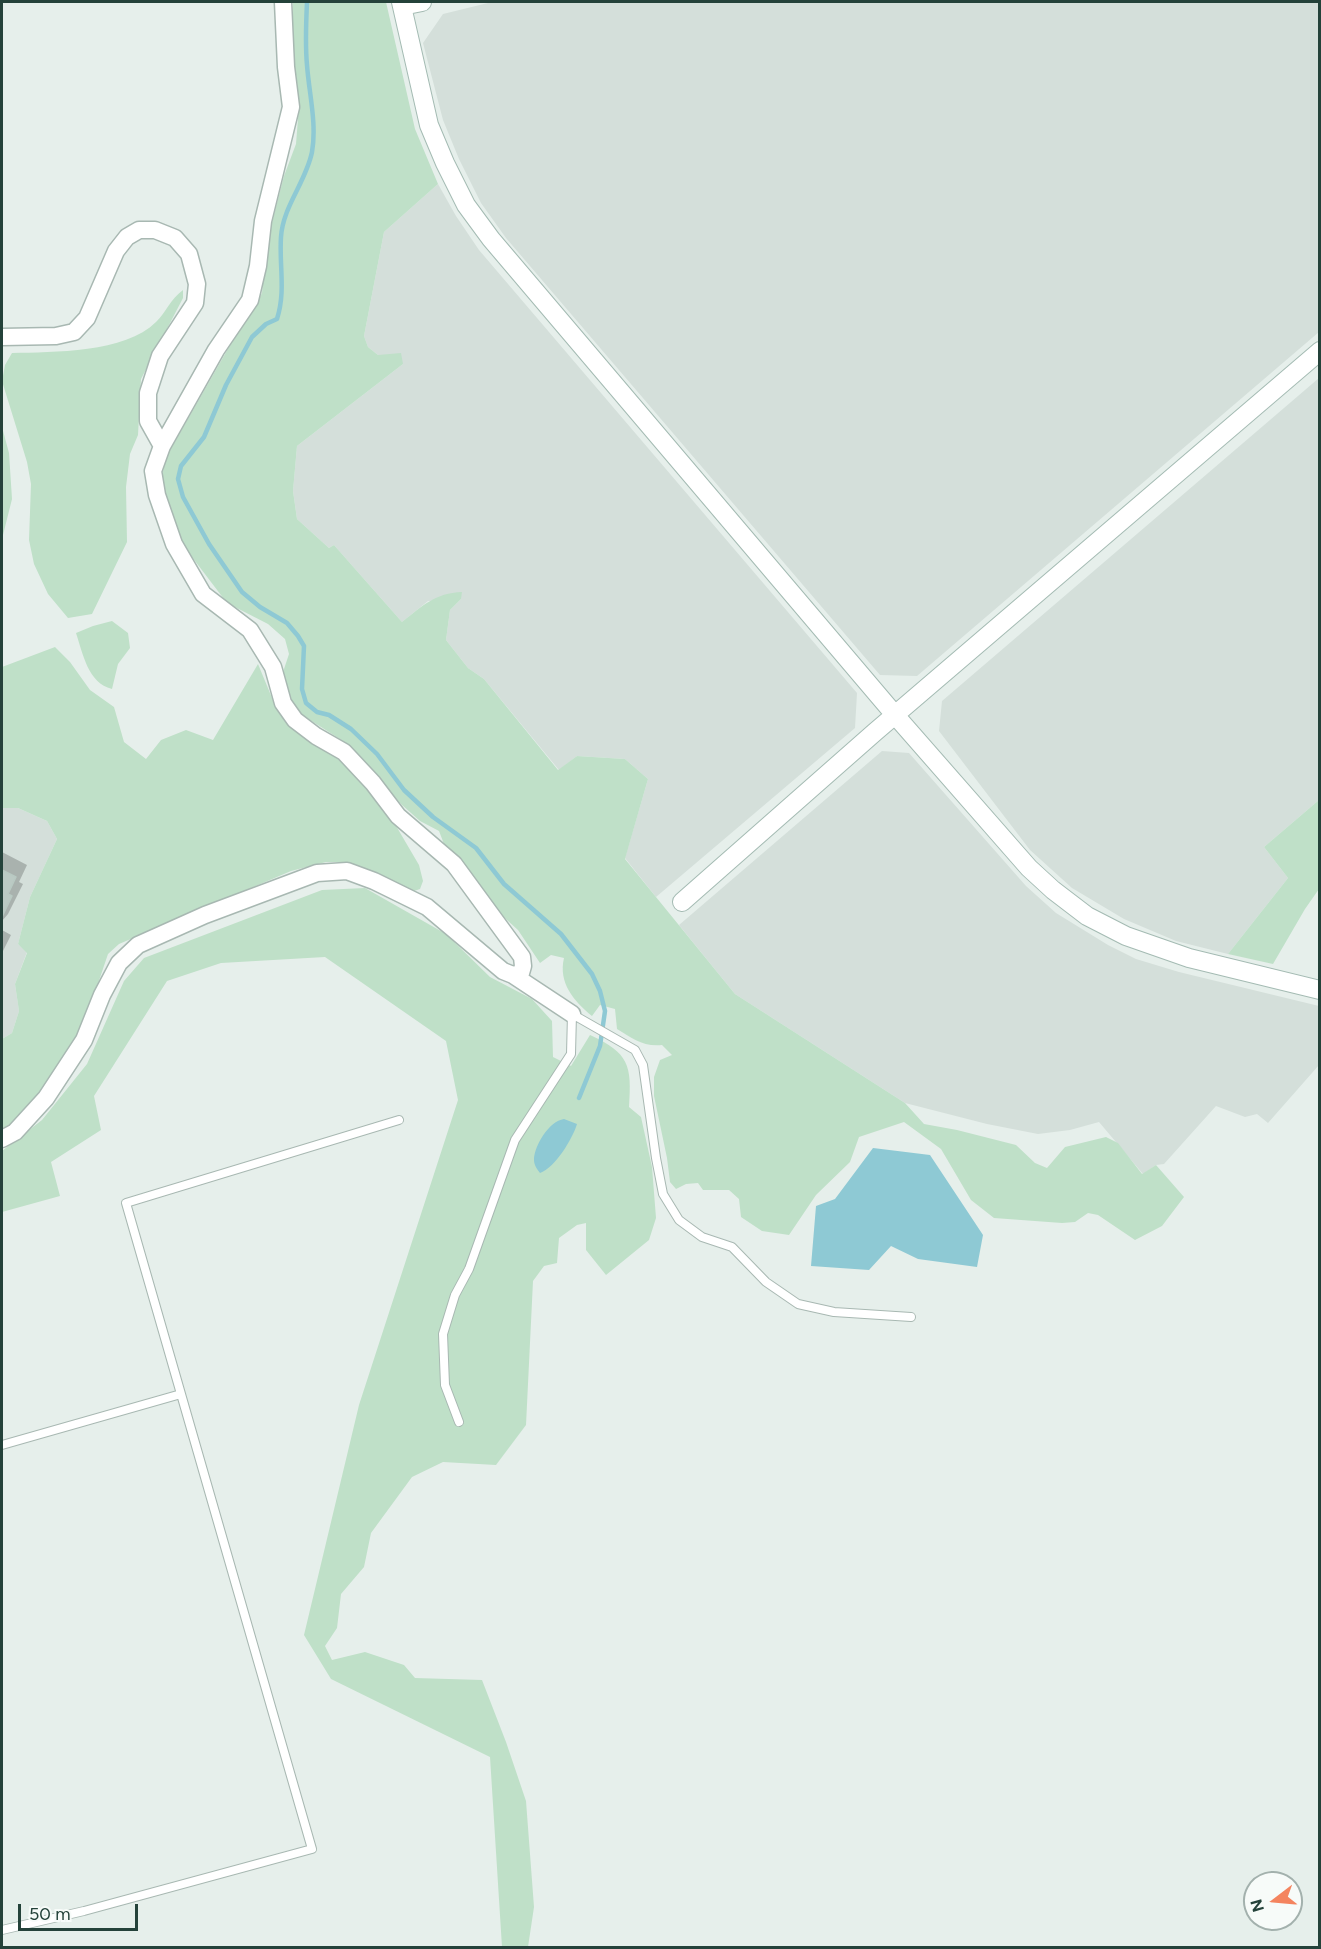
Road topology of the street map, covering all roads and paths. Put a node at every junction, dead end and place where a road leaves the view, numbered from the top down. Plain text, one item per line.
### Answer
1 (283, 2) edge
2 (422, 2) edge
3 (401, 4) edge
4 (2, 337) edge
5 (1320, 351) edge
6 (162, 446) junction
7 (895, 715) junction
8 (682, 903) dead end
9 (513, 975) junction
10 (1320, 990) edge
11 (572, 1014) junction
12 (399, 1120) dead end
13 (2, 1139) edge
14 (911, 1317) dead end
15 (181, 1394) junction
16 (459, 1422) dead end
17 (2, 1445) edge
18 (2, 1930) edge

1 - 6 street
2 - 3 street
3 - 7 street
4 - 6 street
5 - 7 street
6 - 9 street
7 - 8 street
7 - 10 street
9 - 11 street
9 - 13 street
11 - 14 lane
11 - 16 lane
12 - 15 lane
15 - 17 lane
15 - 18 lane

